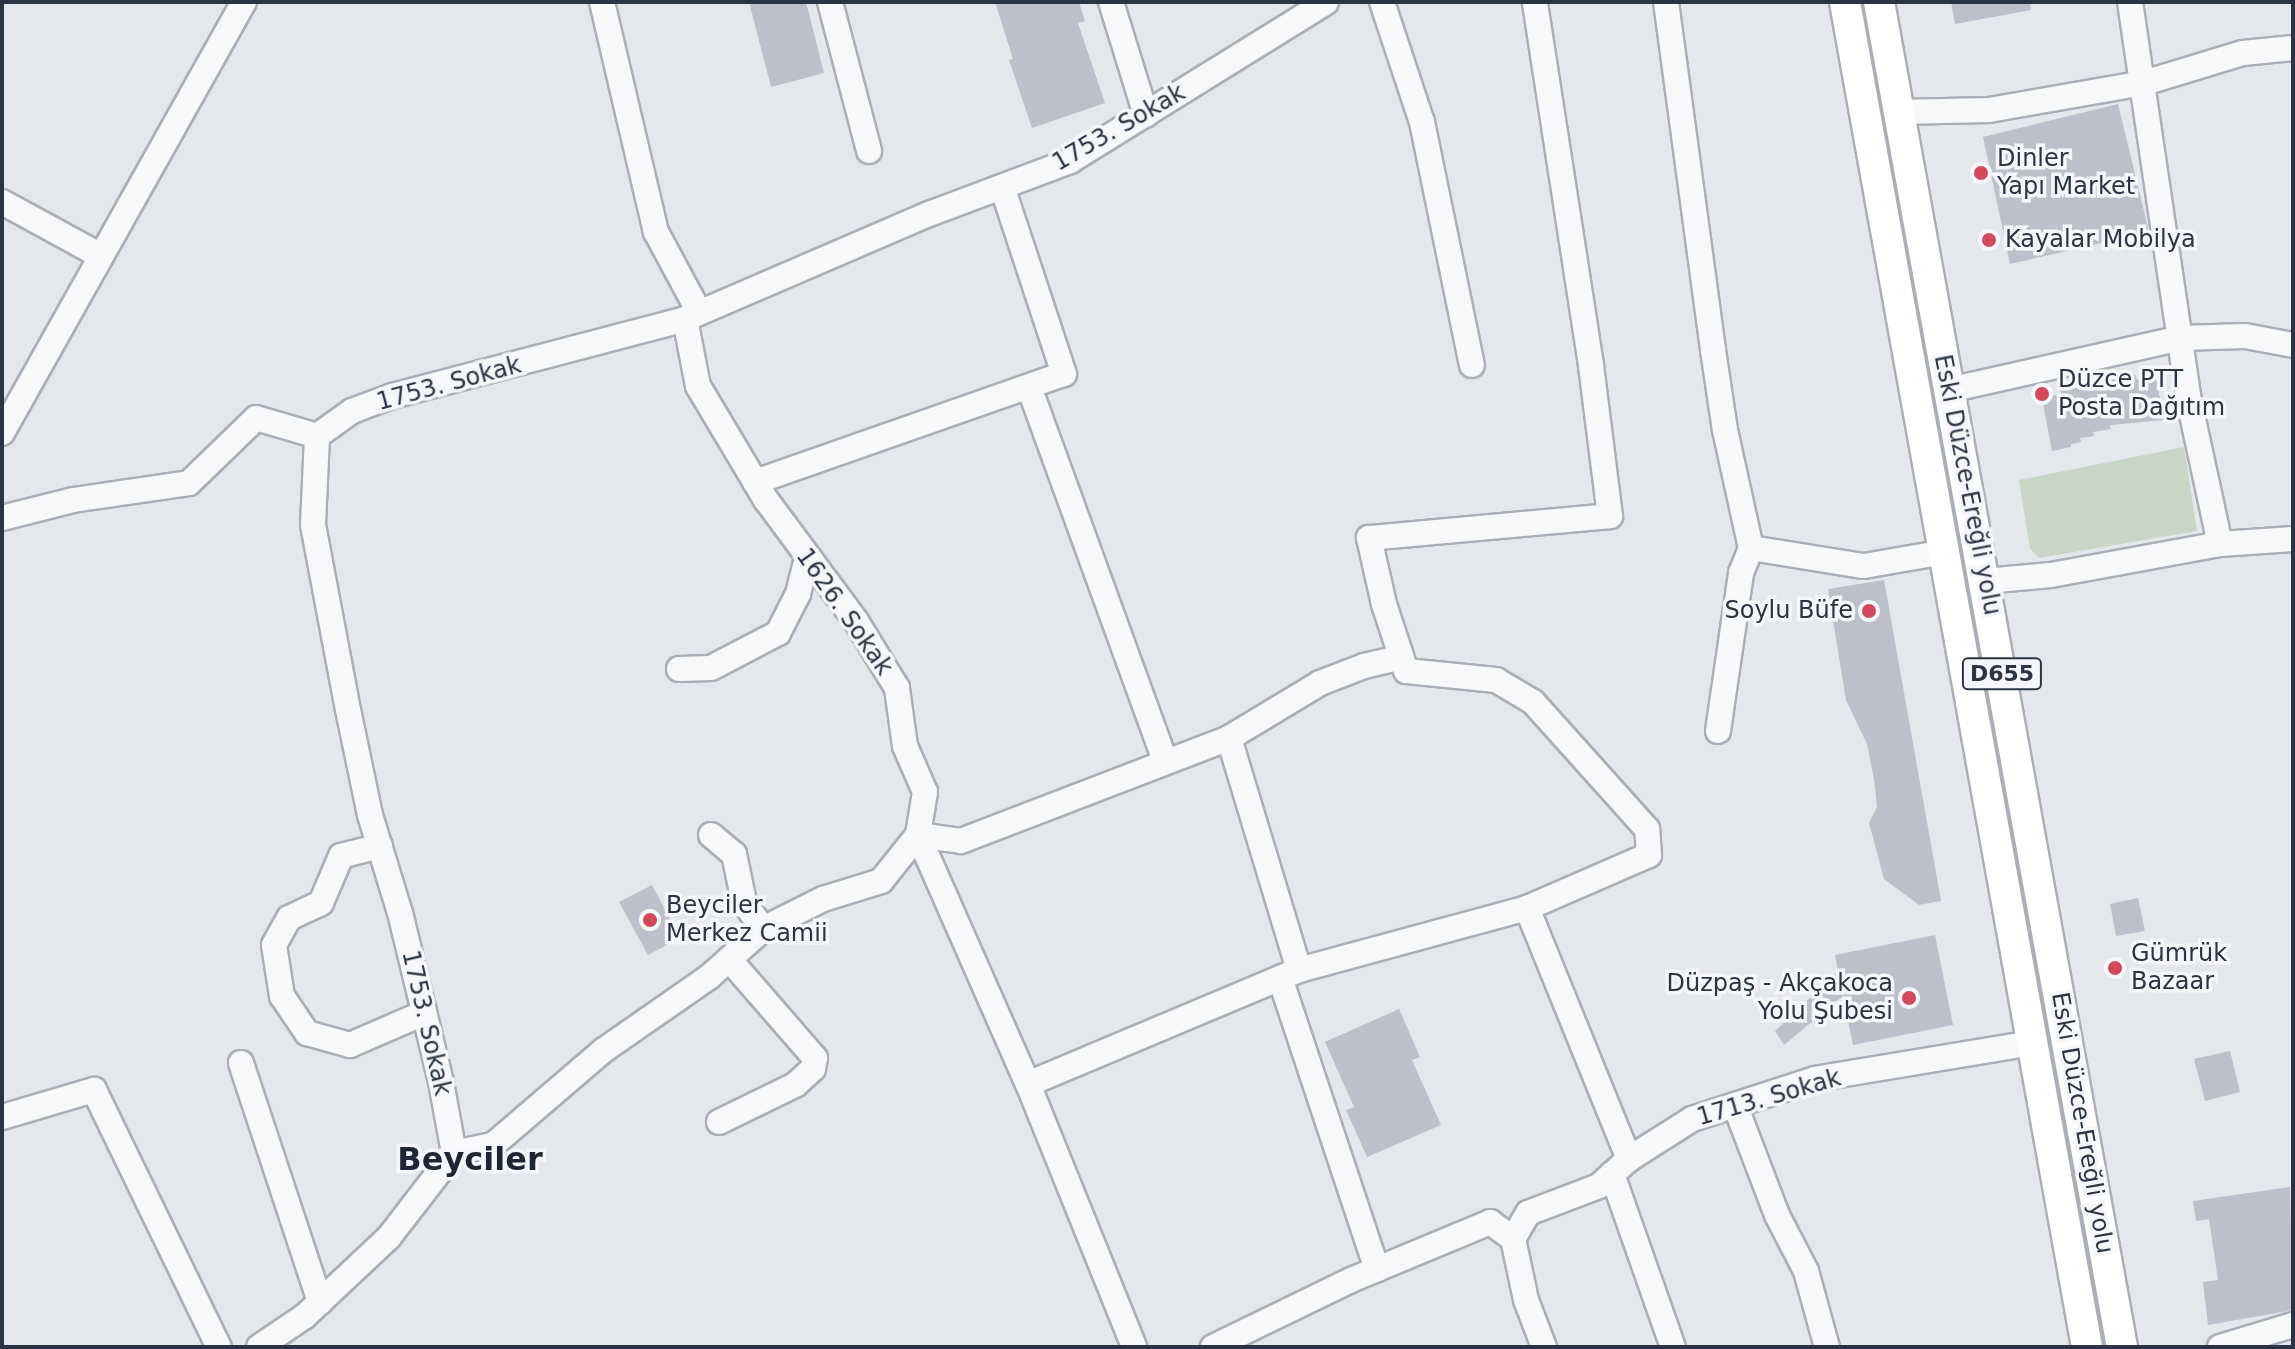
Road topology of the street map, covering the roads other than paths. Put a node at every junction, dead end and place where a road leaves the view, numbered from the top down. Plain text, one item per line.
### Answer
1 (244, 2) edge
2 (602, 2) edge
3 (830, 2) edge
4 (1111, 2) edge
5 (1382, 2) edge
6 (1535, 2) edge
7 (1666, 2) edge
8 (1845, 2) edge
9 (1879, 2) edge
10 (2130, 2) edge
11 (1319, 3) edge
12 (2293, 48) edge
13 (2144, 83) junction
14 (1898, 112) junction
15 (1146, 115) junction
16 (869, 151) dead end
17 (1002, 187) junction
18 (2, 202) edge
19 (101, 256) junction
20 (692, 315) junction
21 (2181, 338) junction
22 (2293, 345) edge
23 (1472, 365) dead end
24 (1029, 387) junction
25 (1949, 390) junction
26 (2, 433) edge
27 (317, 436) junction
28 (755, 482) junction
29 (2, 518) edge
30 (2293, 539) edge
31 (2220, 544) junction
32 (1751, 548) junction
33 (1945, 552) junction
34 (807, 557) junction
35 (1985, 581) junction
36 (1400, 658) junction
37 (679, 669) dead end
38 (1718, 731) dead end
39 (1229, 738) junction
40 (1165, 760) junction
41 (711, 835) dead end
42 (918, 835) junction
43 (380, 846) junction
44 (1527, 908) junction
45 (763, 929) junction
46 (729, 959) junction
47 (1289, 974) junction
48 (424, 1013) junction
49 (2033, 1043) junction
50 (241, 1063) dead end
51 (1028, 1084) junction
52 (1735, 1105) junction
53 (2, 1117) edge
54 (719, 1122) dead end
55 (454, 1153) junction
56 (1620, 1166) junction
57 (1513, 1239) junction
58 (1377, 1269) junction
59 (320, 1302) junction
60 (2293, 1325) edge
61 (271, 1343) edge
62 (219, 1347) edge
63 (1134, 1347) edge
64 (1213, 1347) edge
65 (1544, 1347) edge
66 (1673, 1347) edge
67 (1827, 1347) edge
68 (2087, 1347) edge
69 (2122, 1347) edge
70 (2220, 1347) edge

1 - 19 street
2 - 20 street, 1626. Sokak
3 - 16 street
4 - 15 street
5 - 23 street
6 - 36 street
7 - 32 street
8 - 33 main road, Eski Düzce-Ereğli yolu
9 - 14 main road, Eski Düzce-Ereğli yolu / D655
10 - 13 street
11 - 15 street, 1753. Sokak
12 - 13 street
13 - 14 street
13 - 21 street
14 - 25 main road, Eski Düzce-Ereğli yolu / D655
15 - 17 street, 1753. Sokak
17 - 20 street, 1753. Sokak
17 - 24 street
18 - 19 street
19 - 26 street
20 - 27 street, 1753. Sokak
20 - 28 street, 1626. Sokak
21 - 22 street
21 - 25 street
21 - 31 street
24 - 28 street
24 - 40 street
25 - 35 main road, Eski Düzce-Ereğli yolu / D655
27 - 29 street
27 - 43 street, 1753. Sokak
28 - 34 street, 1626. Sokak
30 - 31 street
31 - 35 street
32 - 33 street
32 - 38 street
33 - 49 main road, Eski Düzce-Ereğli yolu
34 - 37 street
34 - 42 street, 1626. Sokak
35 - 69 main road, Eski Düzce-Ereğli yolu / D655
36 - 39 street
36 - 44 street
39 - 40 street
39 - 47 street
40 - 42 street
41 - 45 street
42 - 45 street, 1626. Sokak
42 - 51 street
43 - 48 street, 1753. Sokak
43 - 48 street
44 - 47 street
44 - 56 street
45 - 46 street, 1626. Sokak
46 - 54 street
46 - 55 street, 1626. Sokak
47 - 51 street
47 - 58 street
48 - 55 street, 1753. Sokak
49 - 52 street, 1713. Sokak
49 - 68 main road, Eski Düzce-Ereğli yolu
50 - 59 street
51 - 63 street
52 - 56 street, 1713. Sokak
52 - 67 street
53 - 62 street
55 - 59 street
56 - 57 street, 1713. Sokak
56 - 66 street
57 - 58 street
57 - 65 street
58 - 64 street
59 - 61 street
60 - 70 street

